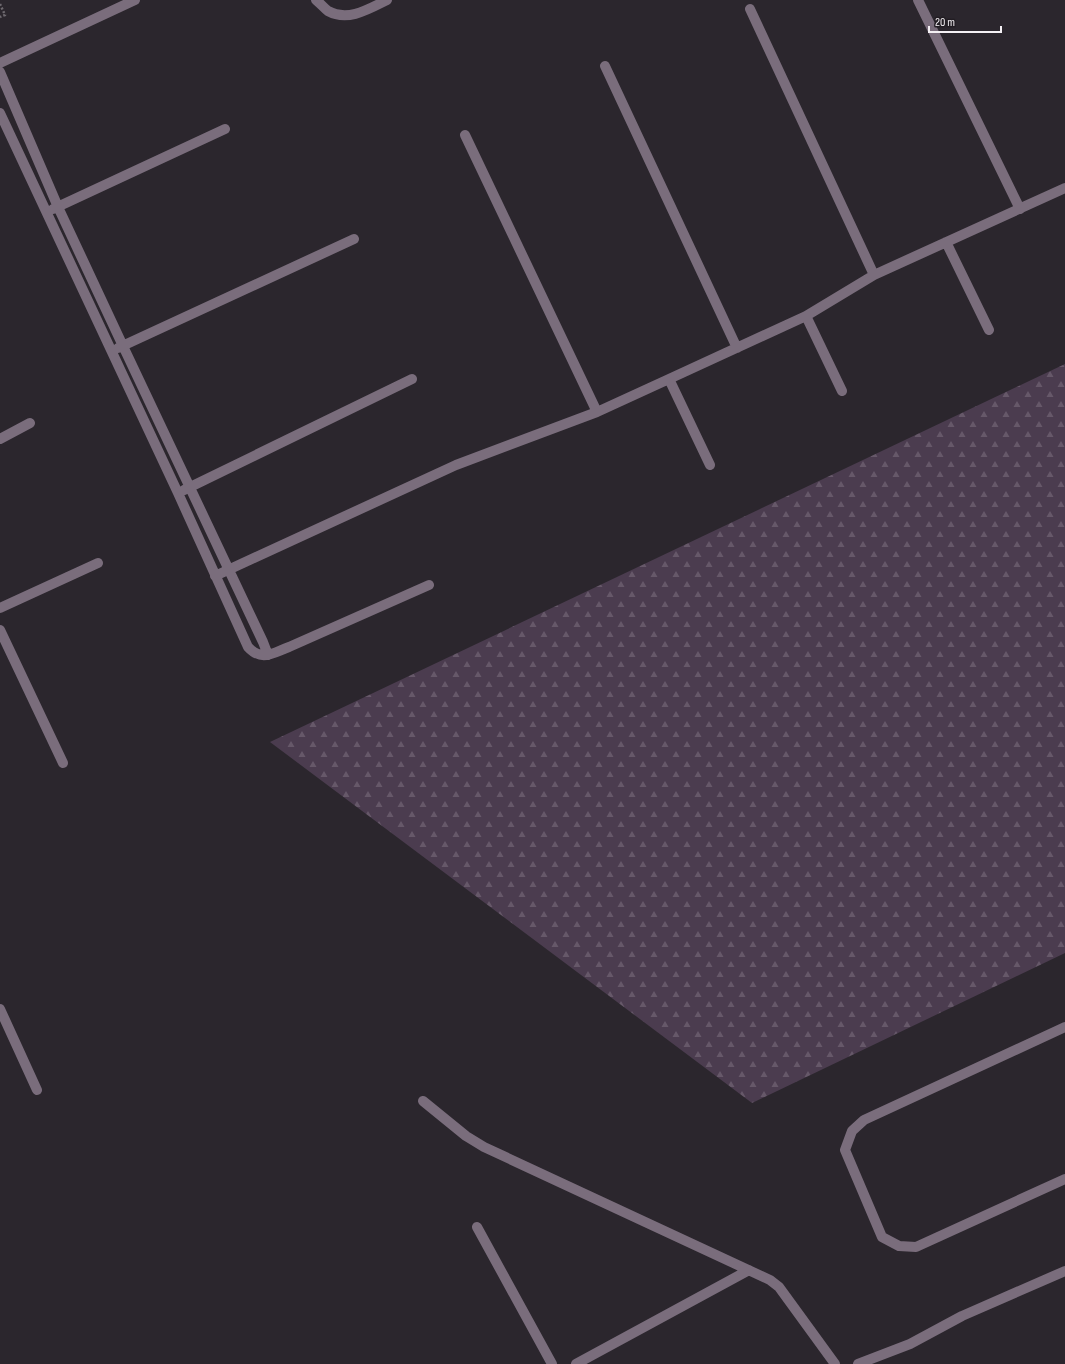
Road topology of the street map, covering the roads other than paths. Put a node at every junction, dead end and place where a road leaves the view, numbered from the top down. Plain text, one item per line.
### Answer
1 (135, 0) edge
2 (316, 0) edge
3 (387, 0) edge
4 (918, 0) edge
5 (750, 9) dead end
6 (0, 64) edge
7 (605, 66) dead end
8 (0, 72) edge
9 (0, 113) edge
10 (225, 129) dead end
11 (465, 136) dead end
12 (1065, 188) edge
13 (58, 207) junction
14 (1020, 209) junction
15 (47, 212) junction
16 (354, 239) dead end
17 (946, 242) junction
18 (874, 275) junction
19 (806, 316) junction
20 (990, 330) dead end
21 (123, 346) junction
22 (737, 348) junction
23 (111, 351) junction
24 (412, 379) dead end
25 (669, 379) junction
26 (842, 392) dead end
27 (597, 412) junction
28 (30, 424) dead end
29 (0, 439) edge
30 (710, 465) dead end
31 (190, 488) junction
32 (178, 493) junction
33 (98, 563) dead end
34 (228, 569) junction
35 (215, 576) junction
36 (429, 585) dead end
37 (0, 608) edge
38 (0, 630) edge
39 (268, 655) junction
40 (63, 762) dead end
41 (0, 1009) edge
42 (3, 1024) edge
43 (1065, 1027) edge
44 (37, 1090) dead end
45 (423, 1101) dead end
46 (1065, 1179) edge
47 (477, 1227) dead end
48 (749, 1270) junction
49 (1065, 1271) edge
50 (552, 1364) edge
51 (576, 1364) edge
52 (835, 1364) edge
53 (858, 1364) edge

1 - 6 street
2 - 3 street
4 - 14 street
5 - 18 street
7 - 22 street
8 - 13 street
9 - 15 street
10 - 13 street
11 - 27 street
12 - 14 street
13 - 15 street
13 - 21 street
14 - 17 street
15 - 23 street
16 - 21 street
17 - 18 street
17 - 20 street
18 - 19 street
19 - 22 street
19 - 26 street
21 - 23 street
21 - 31 street
22 - 25 street
23 - 32 street
24 - 31 street
25 - 27 street
25 - 30 street
27 - 34 street
28 - 29 street
31 - 32 street
31 - 34 street
32 - 35 street
33 - 37 street
34 - 35 street
34 - 39 street
35 - 39 street
36 - 39 street
38 - 40 street
41 - 42 street
42 - 44 street
43 - 46 street
45 - 48 street
47 - 50 street
48 - 51 street
48 - 52 street
49 - 53 street

